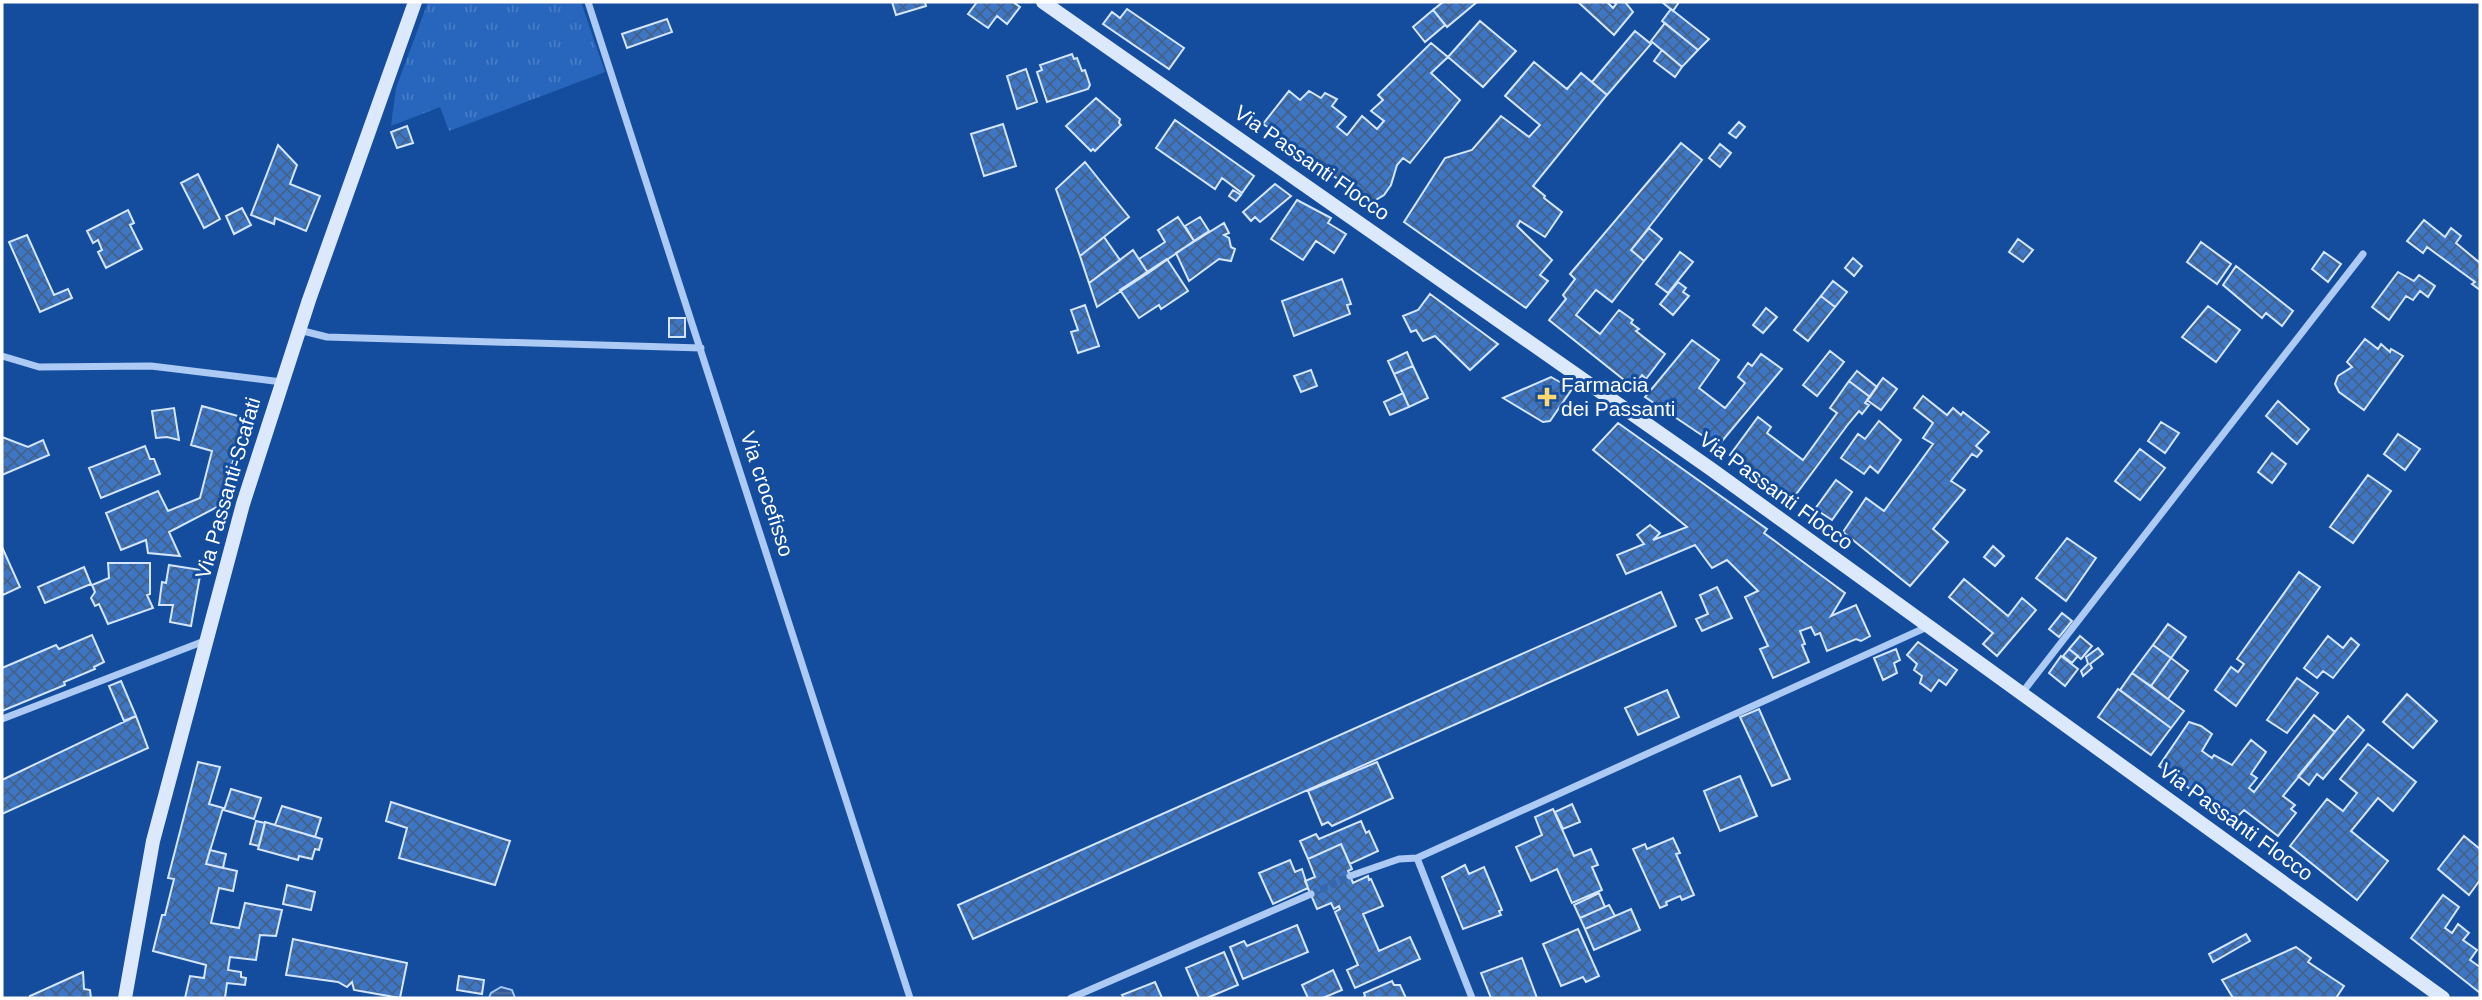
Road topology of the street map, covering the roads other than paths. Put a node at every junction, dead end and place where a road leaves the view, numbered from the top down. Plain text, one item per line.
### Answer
1 (415, 2) edge
2 (588, 2) edge
3 (1043, 2) edge
4 (2363, 254) dead end
5 (299, 330) junction
6 (701, 348) junction
7 (2, 356) edge
8 (282, 382) junction
9 (1928, 627) junction
10 (208, 640) junction
11 (2022, 694) junction
12 (2, 719) edge
13 (1417, 858) junction
14 (1350, 876) tunnel mouth
15 (1311, 894) tunnel mouth
16 (125, 998) edge
17 (910, 998) edge
18 (1070, 998) edge
19 (1472, 998) edge
20 (2443, 998) edge

1 - 5 main road, Via Passanti-Scafati
2 - 6 street, Via crocefisso
3 - 9 main road, Via Passanti Flocco
4 - 11 street
5 - 6 street
5 - 8 main road, Via Passanti-Scafati
6 - 17 street, Via crocefisso
7 - 8 street
8 - 10 main road, Via Passanti-Scafati
9 - 11 main road, Via Passanti Flocco
9 - 13 street
10 - 12 street
10 - 16 main road, Via Passanti-Scafati
11 - 20 main road, Via Passanti Flocco
13 - 14 street
13 - 19 street
15 - 18 street

